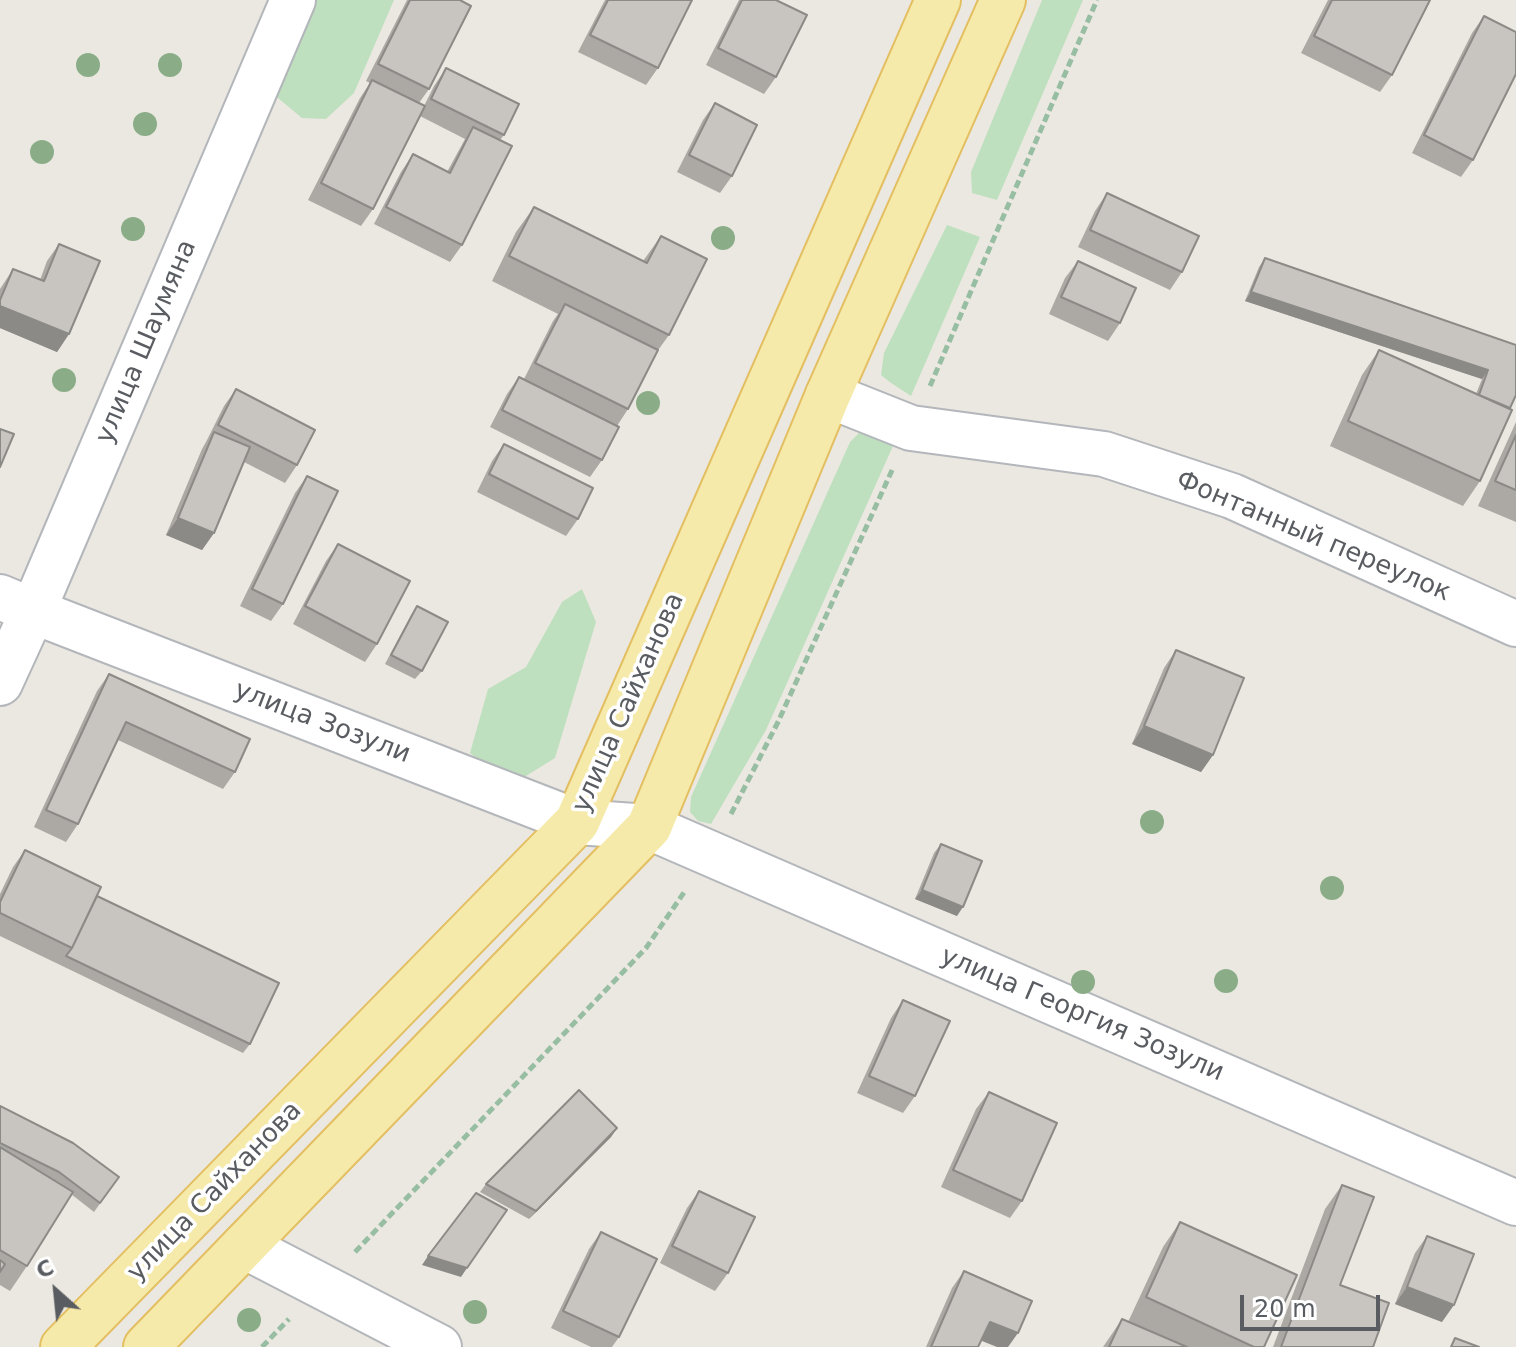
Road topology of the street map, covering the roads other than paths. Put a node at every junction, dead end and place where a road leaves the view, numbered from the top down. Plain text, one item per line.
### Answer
1 (293, 0) edge
2 (938, 0) edge
3 (1003, 0) edge
4 (828, 395) junction
5 (16, 604) edge
6 (1516, 624) edge
7 (0, 683) edge
8 (577, 822) junction
9 (649, 827) junction
10 (1516, 1203) edge
11 (244, 1246) junction
12 (63, 1347) edge
13 (146, 1347) edge
14 (439, 1347) edge

1 - 5 street, улица Шаумяна
2 - 8 main road, улица Сайханова
3 - 4 main road
4 - 6 street, Фонтанный переулок
4 - 9 main road
5 - 7 street, улица Шаумяна
5 - 8 street, улица Зозули
8 - 9 street, улица Зозули
8 - 12 main road, улица Сайханова
9 - 10 street, улица Георгия Зозули
9 - 11 main road
11 - 13 main road
11 - 14 street

